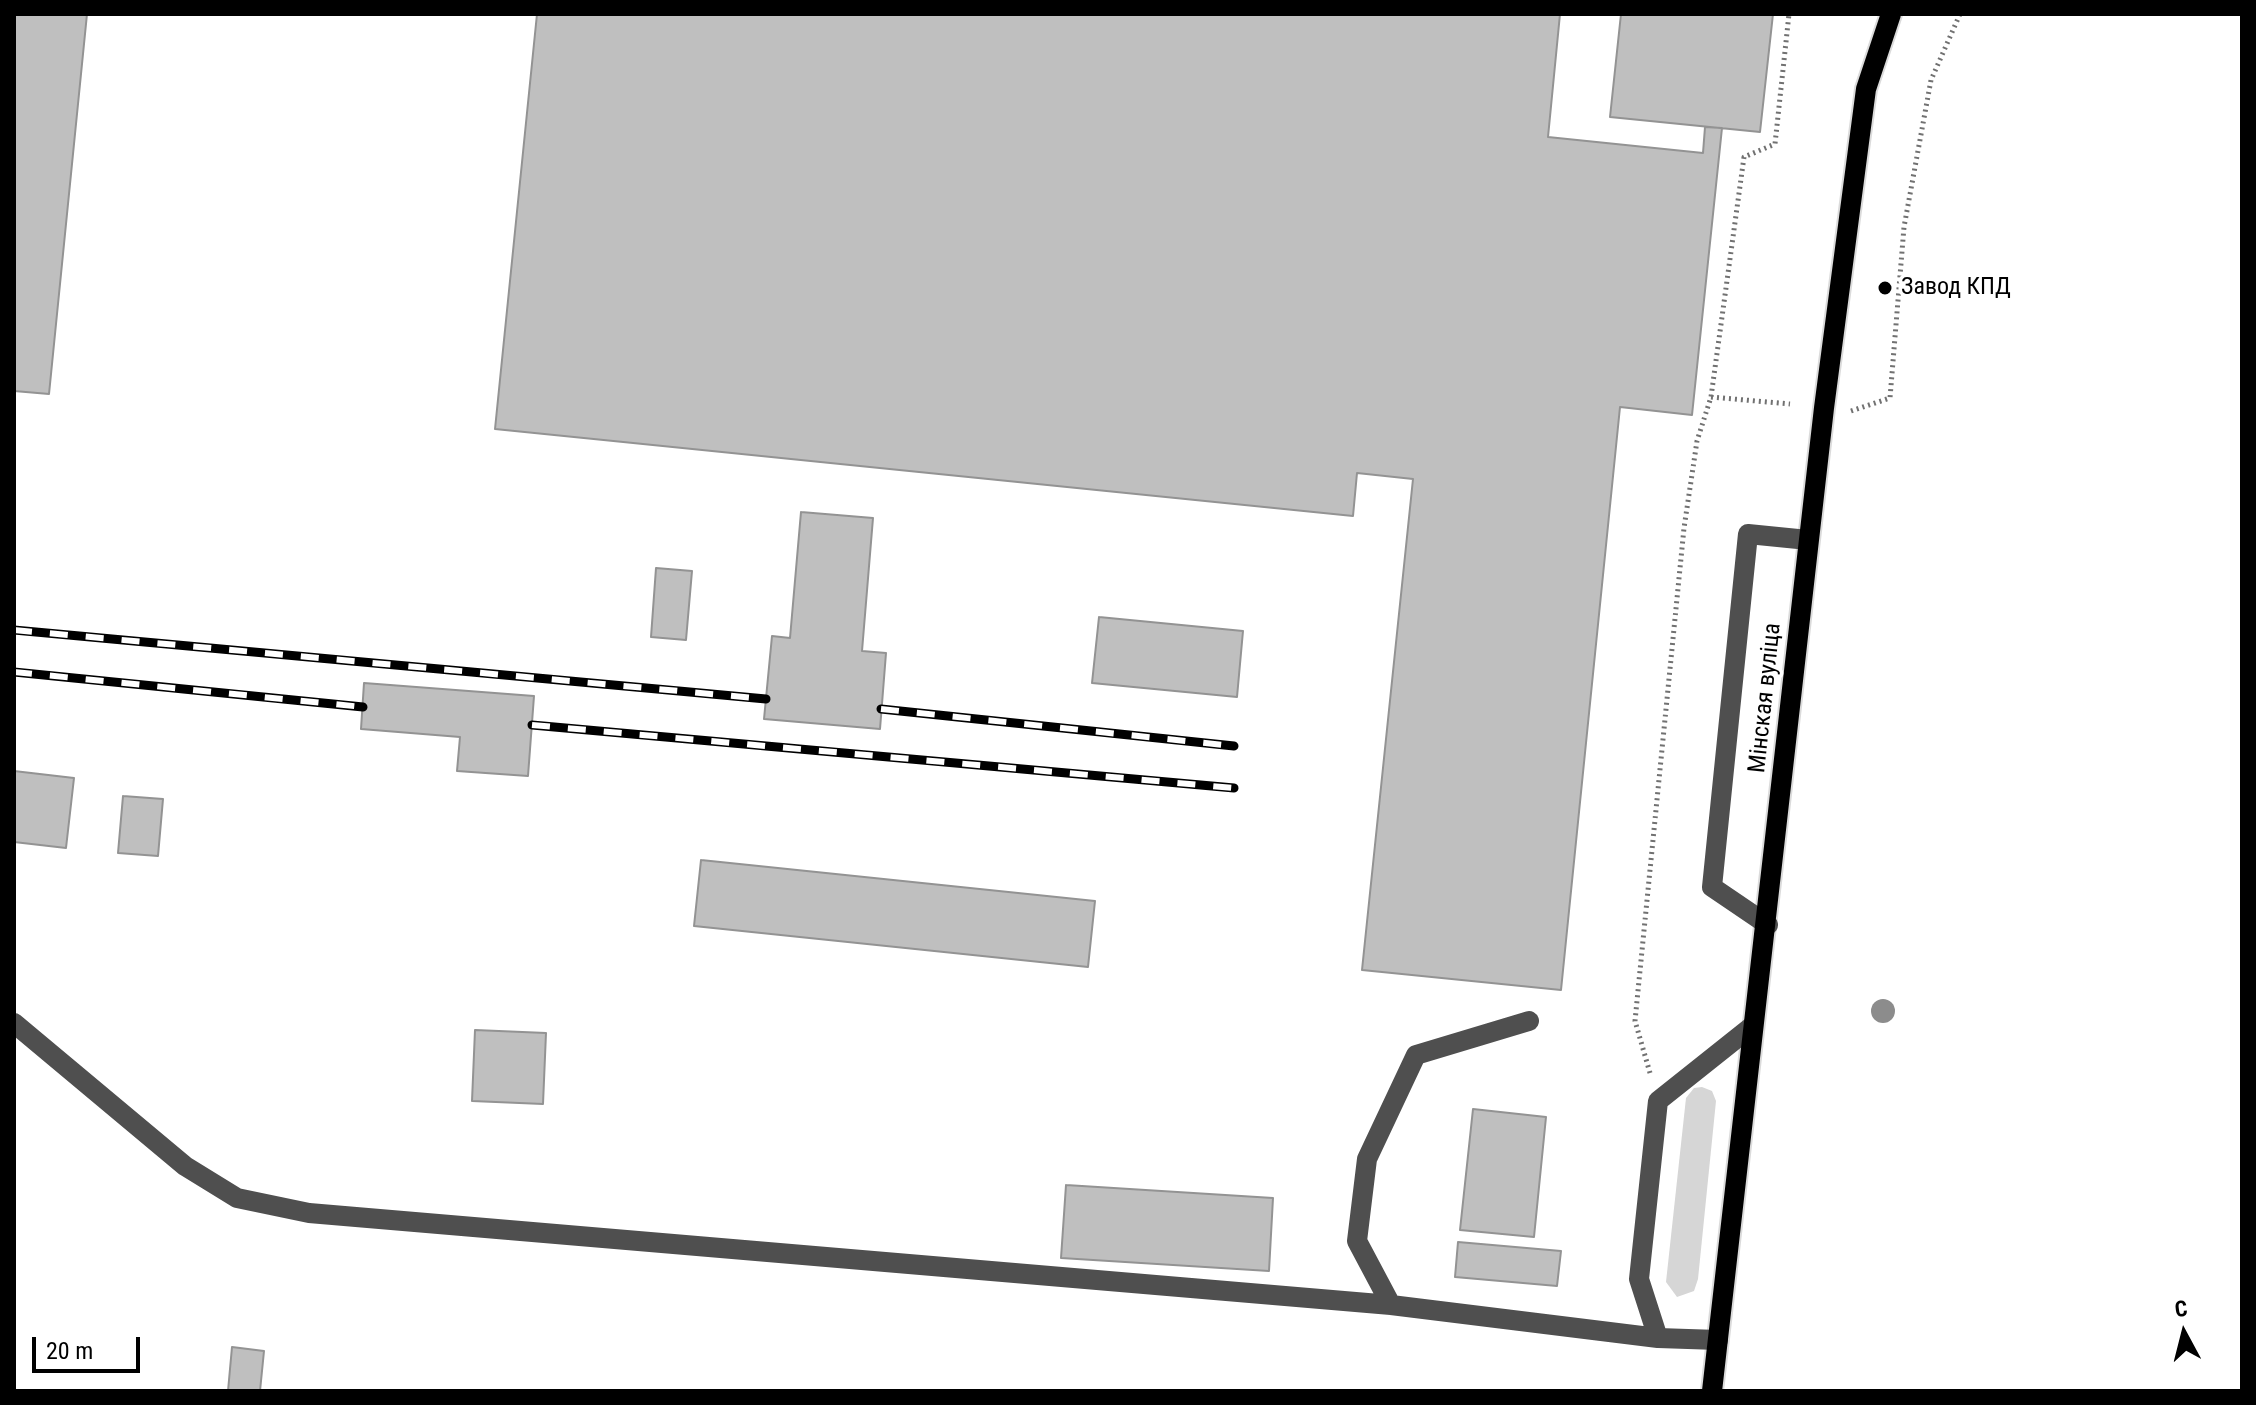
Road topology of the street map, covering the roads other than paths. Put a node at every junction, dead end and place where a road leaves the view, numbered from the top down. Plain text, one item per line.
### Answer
1 (1891, 14) edge
2 (1808, 540) junction
3 (1768, 925) junction
4 (1529, 1021) dead end
5 (14, 1023) edge
6 (1751, 1027) junction
7 (1391, 1305) junction
8 (1658, 1338) junction
9 (1718, 1340) junction
10 (1712, 1391) edge

1 - 2 main road, Мінская вуліца
2 - 3 main road, Мінская вуліца
2 - 3 lane
3 - 6 main road, Мінская вуліца
4 - 7 lane
5 - 7 lane
6 - 8 lane
6 - 9 main road, Мінская вуліца
7 - 8 lane
8 - 9 lane
9 - 10 main road, Мінская вуліца

